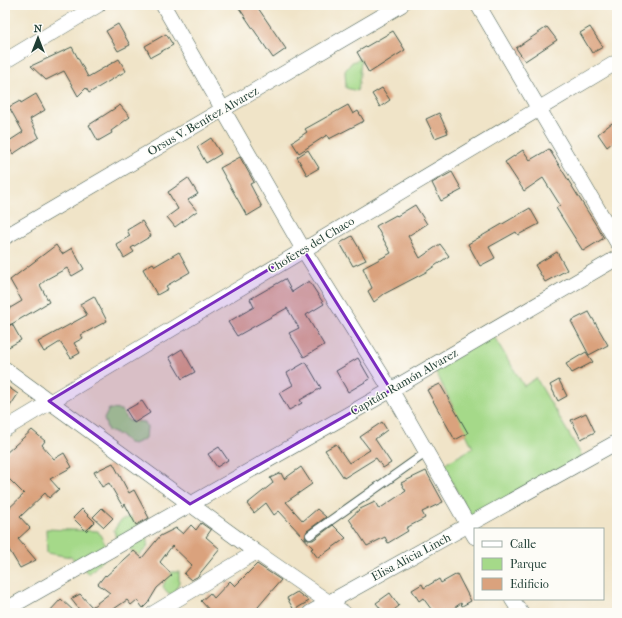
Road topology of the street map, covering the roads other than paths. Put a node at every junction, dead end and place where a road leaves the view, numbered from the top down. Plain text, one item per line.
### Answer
1 (98, 5) edge
2 (163, 5) edge
3 (401, 5) edge
4 (478, 5) edge
5 (5, 61) edge
6 (617, 62) edge
7 (540, 108) junction
8 (224, 109) junction
9 (5, 237) edge
10 (617, 242) edge
11 (303, 249) junction
12 (617, 258) edge
13 (5, 369) edge
14 (391, 390) junction
15 (49, 401) junction
16 (5, 429) edge
17 (617, 442) edge
18 (427, 452) junction
19 (190, 504) junction
20 (477, 528) edge
21 (472, 531) edge
22 (310, 535) dead end
23 (256, 552) junction
24 (513, 600) edge
25 (328, 602) junction
26 (5, 610) edge
27 (154, 613) edge
28 (310, 613) edge
29 (344, 613) edge
30 (521, 613) edge

1 - 5 street
2 - 8 street
3 - 8 street, Orsus V. Benítez Alvarez
4 - 7 street
6 - 7 street, Choferes del Chaco
7 - 10 street
7 - 11 street, Choferes del Chaco
8 - 9 street, Orsus V. Benítez Alvarez
8 - 11 street
11 - 14 street
11 - 15 street, Choferes del Chaco
12 - 14 street, Capitán Ramón Alvarez
13 - 15 street
14 - 18 street
14 - 19 street, Capitán Ramón Alvarez
15 - 16 street, Choferes del Chaco
15 - 19 street
17 - 20 street, Elisa Alicia Linch
18 - 21 street
18 - 22 lane
19 - 23 street
19 - 26 street, Capitán Ramón Alvarez
21 - 25 street, Elisa Alicia Linch
23 - 25 street
23 - 27 street
24 - 30 street
25 - 28 street, Elisa Alicia Linch
25 - 29 street

